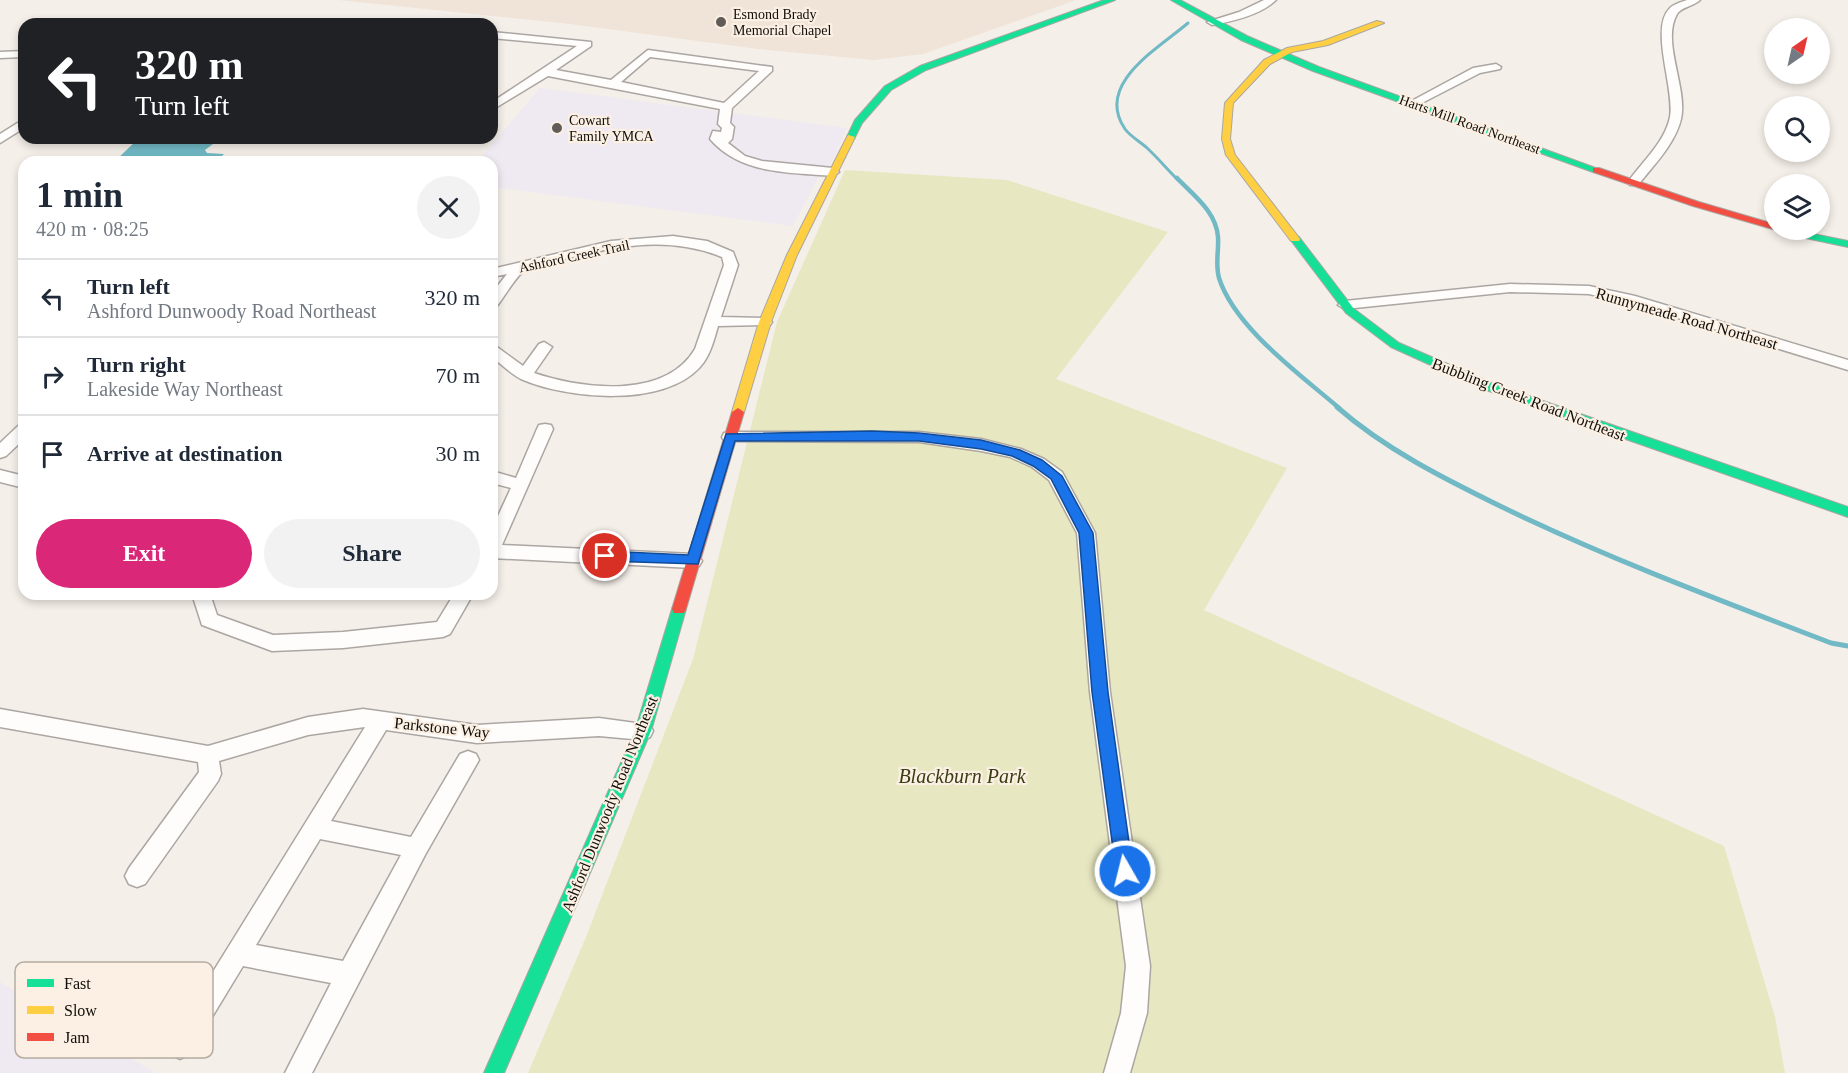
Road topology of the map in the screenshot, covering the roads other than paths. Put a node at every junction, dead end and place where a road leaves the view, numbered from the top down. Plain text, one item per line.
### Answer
1 (1111, 0) edge
2 (1175, 0) edge
3 (1271, 0) edge
4 (1695, 0) edge
5 (1212, 22) junction
6 (1380, 23) dead end
7 (498, 36) edge
8 (18, 54) edge
9 (0, 55) edge
10 (1279, 55) junction
11 (1496, 67) dead end
12 (546, 72) junction
13 (613, 84) junction
14 (498, 103) edge
15 (1412, 104) junction
16 (726, 107) junction
17 (18, 127) edge
18 (0, 139) edge
19 (833, 172) junction
20 (1634, 182) junction
21 (1764, 224) edge
22 (1829, 240) edge
23 (1848, 244) edge
24 (519, 268) junction
25 (498, 272) edge
26 (498, 295) edge
27 (1345, 305) junction
28 (712, 321) junction
29 (765, 322) junction
30 (544, 347) dead end
31 (498, 355) edge
32 (1848, 365) edge
33 (525, 375) junction
34 (544, 429) dead end
35 (18, 436) edge
36 (730, 437) junction
37 (0, 452) edge
38 (0, 476) edge
39 (498, 479) edge
40 (18, 481) edge
41 (521, 485) junction
42 (1848, 512) edge
43 (498, 536) edge
44 (498, 549) edge
45 (693, 561) junction
46 (203, 600) edge
47 (460, 600) edge
48 (0, 718) edge
49 (380, 721) junction
50 (643, 731) junction
51 (208, 754) junction
52 (468, 760) dead end
53 (314, 828) junction
54 (417, 848) junction
55 (137, 876) dead end
56 (237, 953) junction
57 (349, 974) junction
58 (213, 992) edge
59 (298, 1073) edge
60 (494, 1073) edge
61 (1117, 1073) edge

1 - 19 street, Ashford Dunwoody Road Northeast
2 - 5 street, Harts Mill Road Northeast
3 - 5 street
4 - 20 street
5 - 10 street, Harts Mill Road Northeast
6 - 10 street, Bubbling Creek Road Northeast
7 - 12 street
8 - 9 street
10 - 15 street, Harts Mill Road Northeast
10 - 27 street, Bubbling Creek Road Northeast
11 - 15 street
12 - 13 street
12 - 14 street
13 - 16 street
13 - 16 street
15 - 20 street, Harts Mill Road Northeast
16 - 19 street
17 - 18 street
19 - 29 street, Ashford Dunwoody Road Northeast
20 - 21 street, Harts Mill Road Northeast
22 - 23 street
24 - 25 street, Ashford Creek Trail
24 - 26 street
24 - 28 street, Ashford Creek Trail
27 - 32 street, Runnymeade Road Northeast
27 - 42 street, Bubbling Creek Road Northeast
28 - 29 street
28 - 33 street, Ashford Creek Trail
29 - 36 street, Ashford Dunwoody Road Northeast
30 - 33 street
31 - 33 street, Ashford Creek Trail
34 - 41 street
35 - 37 street
36 - 45 street, Ashford Dunwoody Road Northeast
36 - 61 street
38 - 40 street
39 - 41 street
41 - 43 street
44 - 45 street
45 - 50 street, Ashford Dunwoody Road Northeast
46 - 47 street
48 - 51 street
49 - 50 street, Parkstone Way
49 - 51 street, Parkstone Way
49 - 53 street
50 - 60 street, Ashford Dunwoody Road Northeast
51 - 55 street
52 - 54 street
53 - 54 street
53 - 56 street
54 - 57 street
56 - 57 street
56 - 58 street
57 - 59 street

